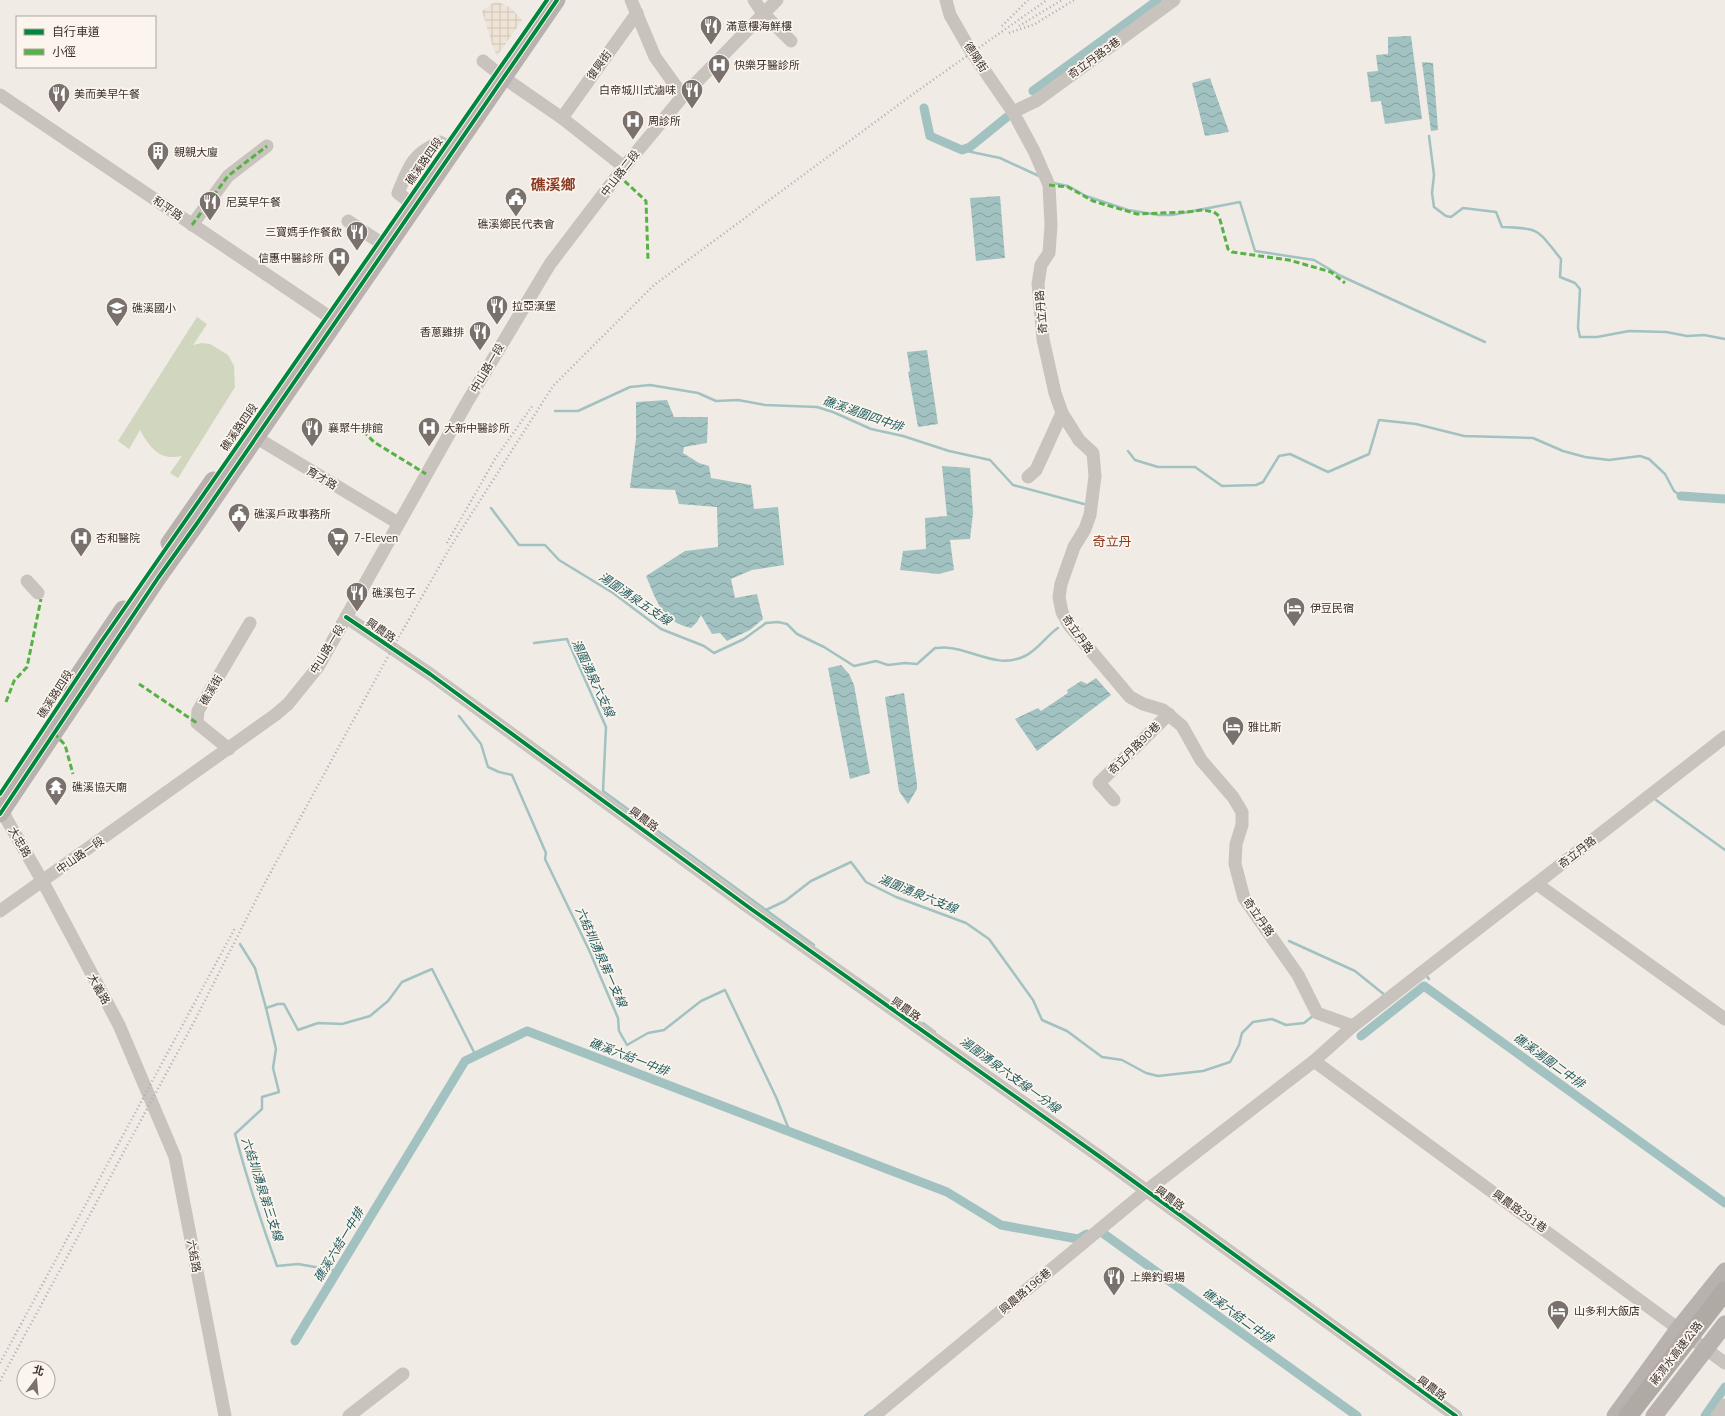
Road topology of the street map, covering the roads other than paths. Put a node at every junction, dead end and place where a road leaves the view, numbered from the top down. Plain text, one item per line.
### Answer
1 (547, 0) edge
2 (557, 0) edge
3 (631, 0) edge
4 (754, 0) edge
5 (778, 0) edge
6 (946, 0) edge
7 (1174, 0) edge
8 (636, 12) junction
9 (763, 13) junction
10 (791, 41) dead end
11 (483, 61) dead end
12 (500, 75) junction
13 (0, 95) edge
14 (683, 96) junction
15 (1013, 112) junction
16 (562, 118) junction
17 (267, 146) dead end
18 (624, 167) junction
19 (348, 221) dead end
20 (192, 225) junction
21 (383, 244) junction
22 (550, 264) joint
23 (333, 318) junction
24 (1062, 413) junction
25 (251, 435) junction
26 (1028, 477) dead end
27 (398, 523) junction
28 (27, 581) dead end
29 (38, 593) dead end
30 (346, 617) junction
31 (250, 623) dead end
32 (1169, 714) junction
33 (1725, 737) edge
34 (229, 749) junction
35 (1114, 800) dead end
36 (1, 805) edge
37 (43, 882) junction
38 (1537, 884) junction
39 (0, 911) edge
40 (1725, 1019) edge
41 (1353, 1026) junction
42 (1314, 1062) junction
43 (150, 1099) joint
44 (1146, 1191) junction
45 (1725, 1271) edge
46 (1725, 1291) edge
47 (1725, 1311) edge
48 (1725, 1324) edge
49 (1679, 1328) junction
50 (1705, 1348) junction
51 (1725, 1363) edge
52 (403, 1374) dead end
53 (1725, 1405) edge
54 (225, 1416) edge
55 (349, 1416) edge
56 (874, 1416) edge
57 (1456, 1416) edge
58 (1616, 1416) edge
59 (1628, 1416) edge
60 (1641, 1416) edge
61 (1654, 1416) edge
62 (1717, 1416) edge

1 - 12 main road
2 - 12 main road
3 - 8 street
4 - 9 street
5 - 9 street, 中山路二段
6 - 15 street, 德陽街
7 - 15 street, 奇立丹路3巷
8 - 14 street
8 - 16 street, 復興街
9 - 10 street
9 - 14 street, 中山路二段
11 - 12 street
12 - 16 street
12 - 21 main road, 礁溪路四段
13 - 20 street, 和平路
14 - 18 street, 中山路二段
15 - 24 street, 奇立丹路
16 - 18 street
17 - 20 street
18 - 22 street, 中山路二段
19 - 21 street
20 - 23 street, 和平路
21 - 23 main road, 礁溪路四段
22 - 27 street, 中山路一段
23 - 25 main road, 礁溪路四段
24 - 26 street
24 - 32 street, 奇立丹路
25 - 27 street, 育才路
25 - 36 main road, 礁溪路四段
27 - 30 street, 中山路一段
28 - 29 street
30 - 34 street, 中山路一段
30 - 44 street, 興農路
31 - 34 street, 礁溪街
32 - 35 street, 奇立丹路90巷
32 - 41 street, 奇立丹路
33 - 38 street, 奇立丹路
34 - 37 street, 中山路一段
36 - 37 street, 大忠路
37 - 39 street, 中山路一段
37 - 43 street, 大義路
38 - 40 street
38 - 41 street, 奇立丹路
41 - 42 street, 奇立丹路
42 - 44 street, 奇立丹路
42 - 49 street, 興農路291巷
43 - 54 street, 六結路
44 - 56 street, 興農路196巷
44 - 57 street, 興農路
45 - 49 main road
46 - 59 highway, 蔣渭水高速公路, bridge
47 - 60 highway, 蔣渭水高速公路
48 - 50 main road
49 - 50 street, 興農路291巷
49 - 58 main road
50 - 51 street, 興農路291巷
50 - 61 main road
52 - 55 street
53 - 62 street
58 - 60 main road

